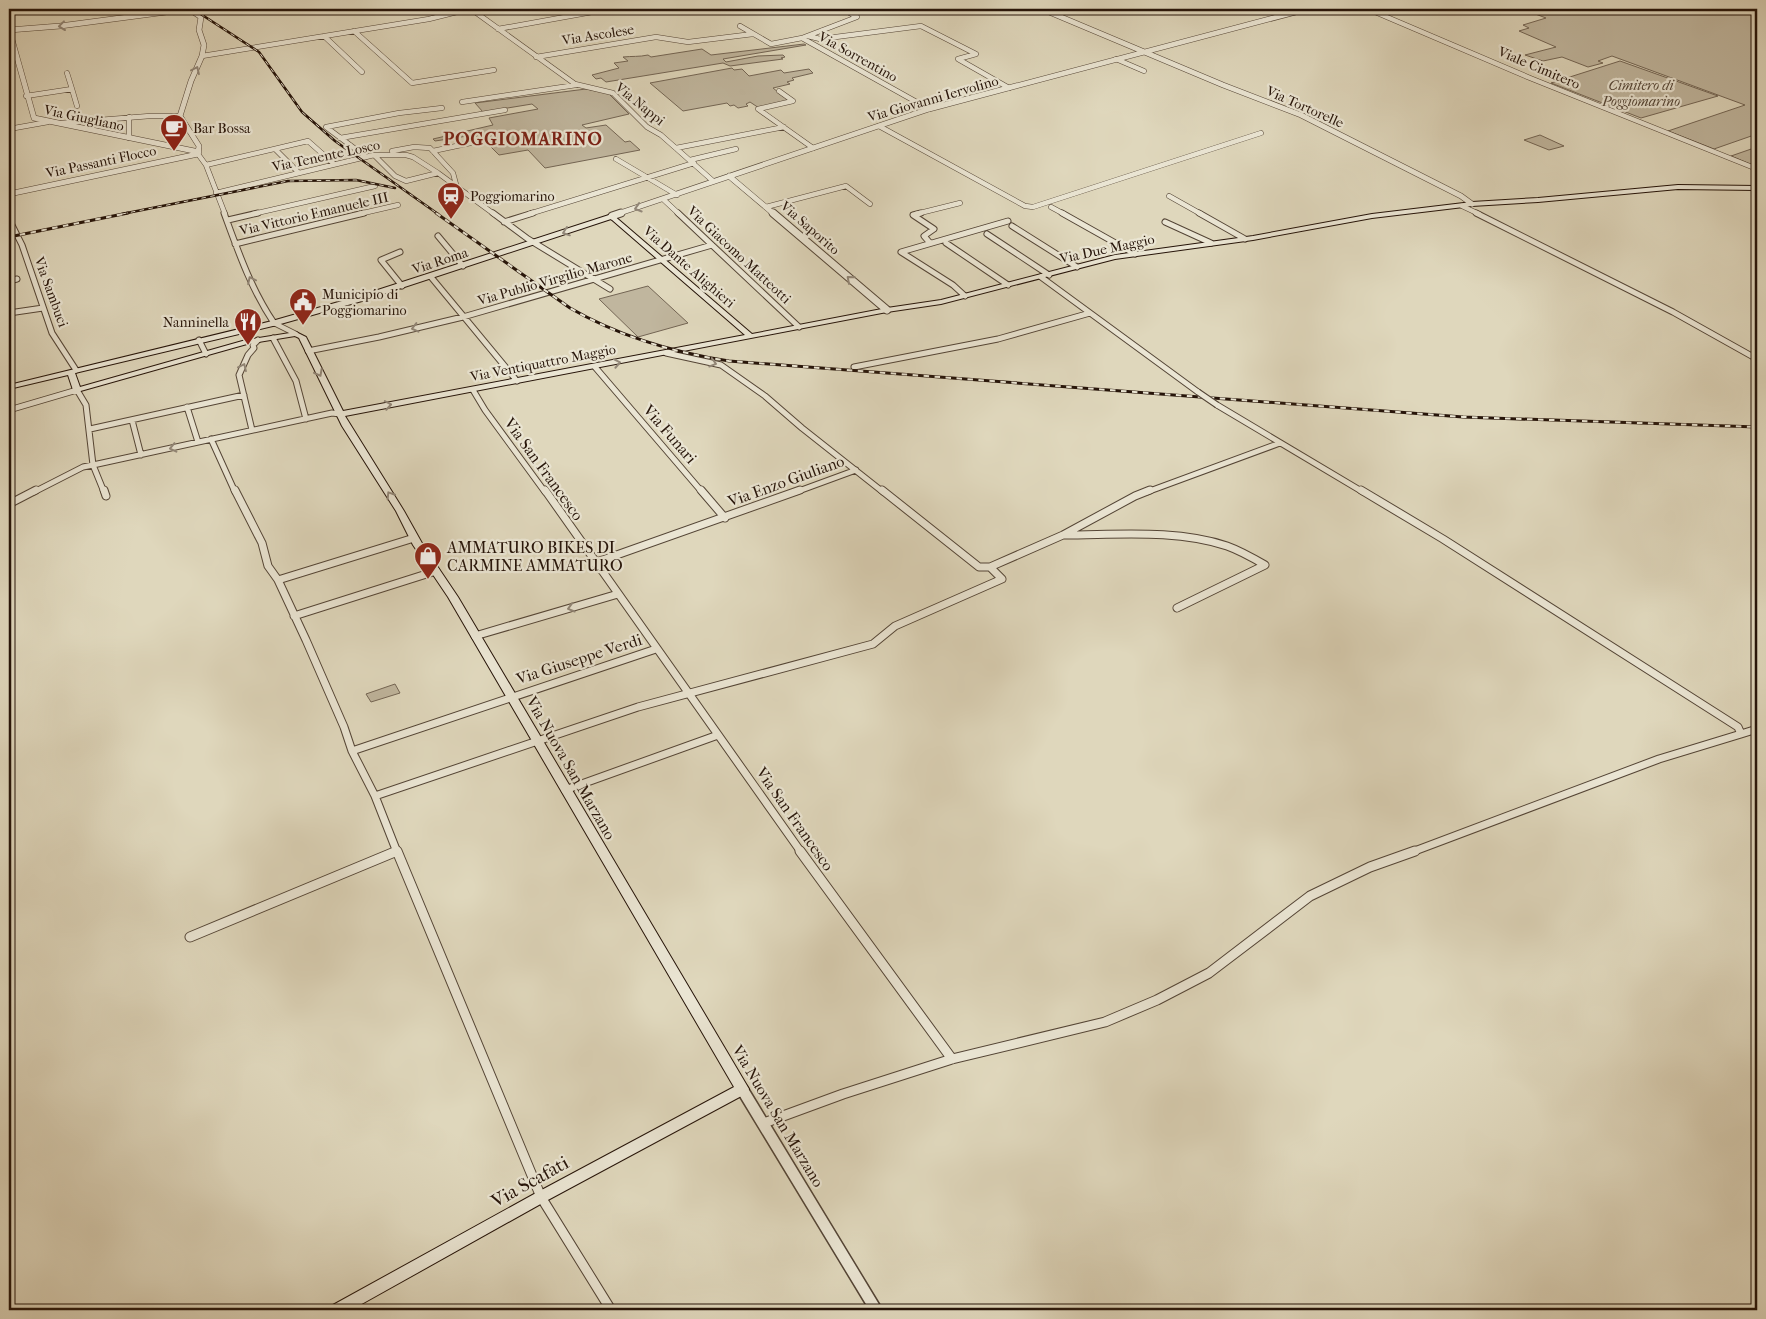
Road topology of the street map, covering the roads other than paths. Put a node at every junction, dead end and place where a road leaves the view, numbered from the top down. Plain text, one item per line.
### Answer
1 (188, 9) edge
2 (194, 9) edge
3 (448, 9) edge
4 (470, 9) edge
5 (609, 9) edge
6 (843, 9) edge
7 (1042, 9) edge
8 (1306, 9) edge
9 (1368, 9) edge
10 (453, 12) junction
11 (740, 26) dead end
12 (9, 29) edge
13 (498, 30) junction
14 (354, 31) junction
15 (753, 34) junction
16 (324, 36) junction
17 (808, 36) junction
18 (802, 38) junction
19 (1146, 51) junction
20 (202, 56) junction
21 (536, 57) junction
22 (1116, 60) junction
23 (494, 70) dead end
24 (1144, 71) dead end
25 (362, 72) dead end
26 (68, 73) dead end
27 (576, 85) junction
28 (1009, 88) junction
29 (72, 89) junction
30 (779, 91) dead end
31 (26, 96) junction
32 (462, 102) dead end
33 (77, 106) dead end
34 (442, 108) dead end
35 (929, 109) junction
36 (505, 110) dead end
37 (399, 114) junction
38 (180, 116) junction
39 (129, 118) junction
40 (51, 123) junction
41 (409, 126) junction
42 (879, 126) junction
43 (784, 127) junction
44 (9, 129) edge
45 (1261, 134) dead end
46 (129, 138) junction
47 (340, 138) junction
48 (480, 141) dead end
49 (676, 148) junction
50 (813, 148) junction
51 (275, 149) junction
52 (736, 149) dead end
53 (433, 150) junction
54 (197, 152) junction
55 (374, 155) junction
56 (366, 157) junction
57 (616, 158) dead end
58 (692, 162) junction
59 (334, 164) junction
60 (206, 165) junction
61 (1757, 169) edge
62 (299, 173) junction
63 (438, 173) junction
64 (730, 176) junction
65 (649, 177) junction
66 (713, 181) junction
67 (375, 186) dead end
68 (457, 188) junction
69 (1757, 188) edge
70 (216, 193) junction
71 (9, 194) edge
72 (677, 195) junction
73 (1169, 196) dead end
74 (664, 200) junction
75 (960, 203) dead end
76 (870, 204) dead end
77 (1472, 204) junction
78 (398, 205) dead end
79 (1462, 206) junction
80 (766, 207) junction
81 (1051, 207) dead end
82 (612, 216) junction
83 (9, 219) edge
84 (228, 220) junction
85 (504, 222) junction
86 (1165, 222) dead end
87 (987, 234) dead end
88 (438, 236) dead end
89 (1245, 239) junction
90 (534, 243) junction
91 (946, 243) dead end
92 (1211, 243) junction
93 (235, 244) junction
94 (930, 244) junction
95 (712, 245) junction
96 (400, 252) dead end
97 (1135, 254) junction
98 (662, 259) junction
99 (463, 266) junction
100 (1078, 267) junction
101 (1049, 275) junction
102 (431, 277) junction
103 (1040, 277) junction
104 (17, 279) dead end
105 (595, 280) junction
106 (9, 282) edge
107 (1008, 285) junction
108 (402, 286) junction
109 (610, 289) dead end
110 (965, 296) junction
111 (43, 308) junction
112 (887, 310) junction
113 (9, 313) edge
114 (1090, 313) junction
115 (463, 317) junction
116 (274, 323) junction
117 (799, 327) junction
118 (296, 334) junction
119 (750, 336) junction
120 (273, 338) junction
121 (199, 340) junction
122 (258, 340) junction
123 (308, 350) junction
124 (666, 353) junction
125 (206, 354) junction
126 (1757, 359) edge
127 (595, 367) junction
128 (854, 368) dead end
129 (73, 370) junction
130 (517, 381) junction
131 (9, 387) edge
132 (77, 390) junction
133 (473, 390) junction
134 (244, 395) junction
135 (187, 407) junction
136 (9, 410) edge
137 (340, 414) junction
138 (306, 419) junction
139 (132, 420) junction
140 (90, 429) junction
141 (252, 430) junction
142 (212, 439) junction
143 (198, 442) junction
144 (1280, 443) junction
145 (142, 455) junction
146 (94, 465) junction
147 (856, 470) junction
148 (106, 496) dead end
149 (9, 504) edge
150 (725, 518) junction
151 (1063, 535) junction
152 (414, 538) junction
153 (594, 563) junction
154 (990, 567) junction
155 (436, 571) junction
156 (278, 580) junction
157 (618, 594) junction
158 (1177, 608) dead end
159 (294, 616) junction
160 (475, 636) junction
161 (656, 649) junction
162 (687, 692) junction
163 (510, 696) junction
164 (1757, 728) edge
165 (1742, 734) junction
166 (718, 735) junction
167 (537, 741) junction
168 (352, 751) junction
169 (565, 790) junction
170 (375, 796) junction
171 (397, 851) junction
172 (190, 938) dead end
173 (952, 1059) junction
174 (742, 1089) junction
175 (764, 1123) junction
176 (541, 1197) junction
177 (338, 1310) edge
178 (611, 1310) edge
179 (876, 1310) edge

1 - 2 street
1 -> 12 street
1 - 20 street
3 - 10 street
4 - 10 street
4 - 13 street, Via Nappi
5 - 13 street
6 - 17 street, Via Sorrentino
7 - 19 street, Via Tortorelle
8 - 19 street, Via Giovanni Iervolino
9 - 61 street, Viale Cimitero
10 - 14 street
11 - 15 street, Via Sorrentino
12 - 31 street, Via Giugliano
13 - 21 street, Via Nappi
14 - 16 street
14 - 23 street
15 - 18 street, Via Sorrentino
15 - 21 street, Via Ascolese
16 - 20 street
16 - 25 street
17 - 18 street, Via Sorrentino
17 - 28 street
18 - 35 street, Via Sorrentino
19 - 22 street, Via Giovanni Iervolino
19 - 77 street, Via Tortorelle
38 -> 20 street
21 - 27 street, Via Nappi
22 - 24 street
22 - 28 street, Via Giovanni Iervolino
26 - 29 street
27 - 32 street
27 - 49 street, Via Nappi
28 - 35 street, Via Giovanni Iervolino
29 - 31 street
29 - 33 street
30 - 43 street
31 - 40 street, Via Giugliano
34 - 37 street
35 - 42 street, Via Giovanni Iervolino
36 - 41 street
37 - 41 street
37 - 47 street
38 - 39 street
38 - 54 street
39 - 40 street
39 - 46 street
40 - 44 street
40 - 46 street, Via Giugliano
41 - 47 street
42 - 45 street
42 - 50 street, Via Giovanni Iervolino
43 - 49 street
43 - 50 street
46 - 54 street, Via Giugliano
47 - 56 street
48 - 53 street
49 - 58 street, Via Nappi
50 - 64 street, Via Giovanni Iervolino
51 - 59 street
51 - 60 street
51 - 62 street
52 - 58 street
53 - 55 street
53 - 68 street
54 - 60 street
54 - 71 street, Via Passanti Flocco
55 - 56 street, Via Tenente Losco
55 - 63 street, Via Tenente Losco
55 - 63 street
56 - 59 street, Via Tenente Losco
57 - 65 street
58 - 65 street
58 - 66 street, Via Nappi
59 - 62 street, Via Tenente Losco
60 - 70 street
62 - 70 street, Via Tenente Losco
63 - 68 street, Via Tenente Losco
64 - 66 street
64 - 80 street, Via Saporito
65 - 72 street
65 - 85 street
66 - 72 street
67 - 84 street
68 - 85 street, Via Tenente Losco
69 - 77 main road, Via Due Maggio
70 - 84 street
72 - 74 street
73 - 89 street
74 -> 82 street
74 - 95 street, Via Giacomo Matteotti
75 - 94 street
76 - 80 street
77 - 79 main road, Via Due Maggio
78 - 93 street, Via Vittorio Emanuele III
79 - 89 main road, Via Due Maggio
79 - 126 street
112 -> 80 street, Via Saporito
81 - 97 street
82 -> 90 main road, Via Roma
82 - 98 main road, Via Dante Alighieri
83 - 111 street, Via Sambuci
84 - 93 street
85 - 90 street, Via Tenente Losco
86 - 92 street
87 - 101 street
88 - 99 street
89 - 92 main road, Via Due Maggio
90 - 99 main road, Via Roma
90 - 105 street, Via Tenente Losco
91 - 107 street
92 - 97 main road, Via Due Maggio
116 -> 93 street
94 - 100 street
94 - 110 street
95 - 98 street, Via Publio Virgilio Marone
95 - 117 street, Via Giacomo Matteotti
96 - 108 street
97 - 100 main road, Via Due Maggio
98 - 105 street, Via Publio Virgilio Marone
98 - 119 main road, Via Dante Alighieri
99 - 102 main road, Via Roma
100 - 101 main road, Via Due Maggio
101 - 103 main road, Via Due Maggio
102 - 108 main road, Via Roma
102 - 115 street
103 - 107 main road, Via Due Maggio
103 - 114 street
104 - 106 street
105 - 109 street, Via Tenente Losco
105 - 115 street, Via Publio Virgilio Marone
107 - 110 main road, Via Due Maggio
108 - 116 main road, Via Roma
110 - 112 main road, Via Due Maggio
111 - 113 street
111 - 129 street, Via Sambuci
112 - 117 main road, Via Due Maggio
114 - 128 street
114 - 144 street, bridge
115 -> 123 street, Via Publio Virgilio Marone
115 - 130 street
116 - 118 street
116 - 121 main road, Via Roma
117 - 119 main road, Via Due Maggio
118 - 120 main road
118 - 123 main road, Via Nuova San Marzano
119 - 124 main road, Via Ventiquattro Maggio
120 - 122 main road
120 - 138 street
121 - 125 street
121 - 129 main road, Via Roma
122 - 125 main road
134 -> 122 street
123 -> 137 main road, Via Nuova San Marzano
127 -> 124 main road, Via Ventiquattro Maggio
124 -> 147 street, Via Enzo Giuliano
125 - 132 main road
127 - 130 main road, Via Ventiquattro Maggio
127 - 150 street, Via Funari
129 - 131 main road, Via Roma
129 - 132 main road
130 - 133 main road, Via Ventiquattro Maggio
132 - 136 street
132 - 140 street
137 -> 133 main road, Via Ventiquattro Maggio
133 - 153 street, Via San Francesco
134 - 135 street
134 - 141 street
135 - 139 street
135 - 143 street
137 - 138 street
152 -> 137 main road, Via Nuova San Marzano
138 - 141 street
139 - 140 street
139 - 145 street
140 - 146 street
141 - 142 street
142 - 143 street
142 - 156 street
143 -> 145 street
144 - 151 street
144 - 165 street
145 - 146 street
146 - 148 street
146 - 149 street
147 - 150 street, Via Enzo Giuliano
147 - 154 street
150 - 153 street, Via Enzo Giuliano
151 - 154 street
151 - 158 street
152 - 155 main road, Via Nuova San Marzano
152 - 156 street
153 - 157 street, Via San Francesco
154 - 162 street
155 - 159 street
155 - 160 main road, Via Nuova San Marzano
156 - 159 street
157 -> 160 street
157 - 161 street, Via San Francesco
159 - 168 street
160 - 163 main road, Via Nuova San Marzano
161 - 162 street, Via San Francesco
161 - 163 street, Via Giuseppe Verdi
162 - 166 street, Via San Francesco
162 - 167 street
163 - 167 main road, Via Nuova San Marzano
163 - 168 street, Via Giuseppe Verdi
164 - 165 street
165 - 173 street
166 - 169 street
166 - 173 street, Via San Francesco
167 - 169 main road, Via Nuova San Marzano
167 - 170 street
168 - 170 street
169 - 174 main road, Via Nuova San Marzano
170 - 171 street
171 - 172 street
171 - 176 street
173 - 175 street
174 - 175 street, Via Nuova San Marzano
174 - 176 main road, Via Scafati
175 - 179 street, Via Nuova San Marzano
176 - 177 main road, Via Scafati
176 - 178 street

